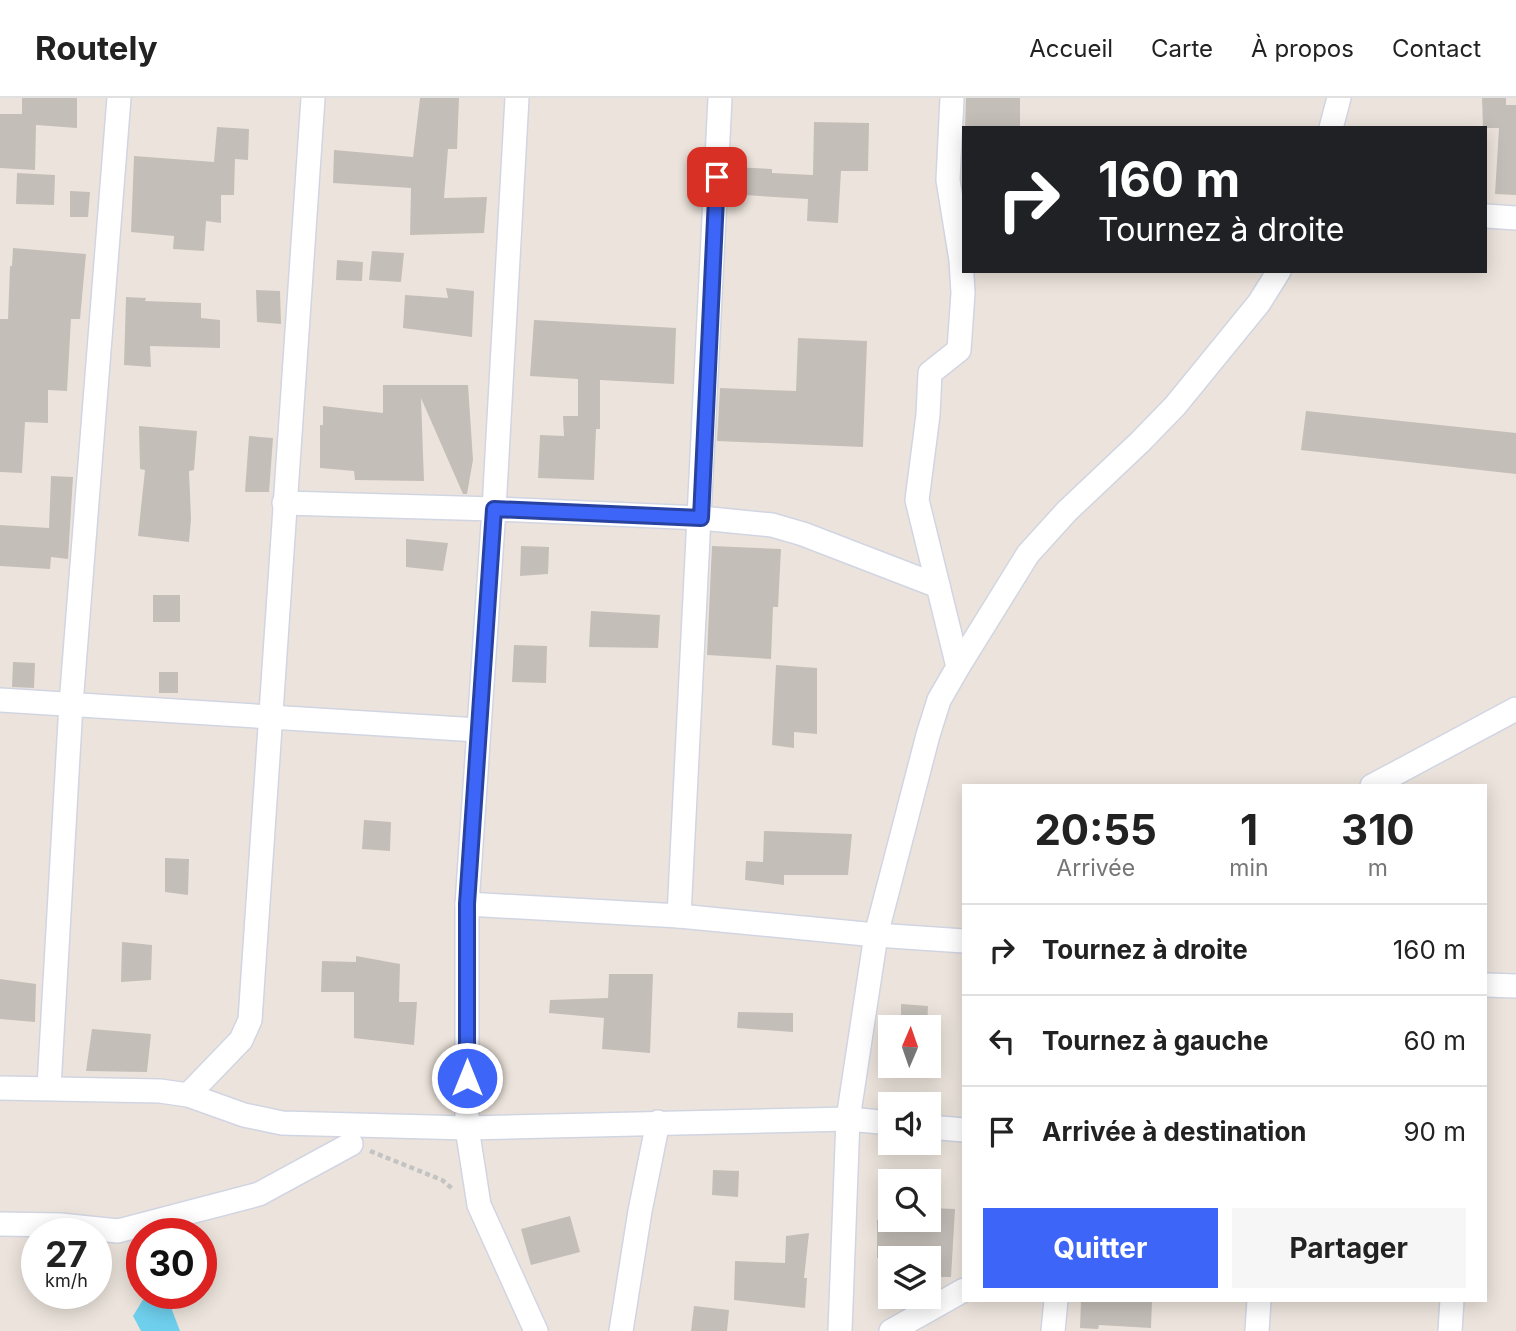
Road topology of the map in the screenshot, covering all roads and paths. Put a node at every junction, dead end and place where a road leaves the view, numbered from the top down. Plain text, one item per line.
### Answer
1 (119, 98) edge
2 (313, 98) edge
3 (517, 98) edge
4 (720, 98) edge
5 (953, 98) edge
6 (1339, 98) edge
7 (1332, 126) edge
8 (956, 181) edge
9 (1487, 216) edge
10 (1516, 218) edge
11 (1278, 273) edge
12 (284, 503) junction
13 (494, 509) junction
14 (701, 518) junction
15 (939, 586) junction
16 (958, 667) junction
17 (0, 700) edge
18 (71, 704) junction
19 (1516, 709) edge
20 (269, 716) junction
21 (478, 730) junction
22 (1376, 784) edge
23 (467, 904) junction
24 (679, 916) junction
25 (876, 936) junction
26 (962, 941) edge
27 (1487, 985) edge
28 (1516, 986) edge
29 (49, 1087) junction
30 (0, 1088) edge
31 (188, 1095) junction
32 (848, 1119) junction
33 (658, 1122) junction
34 (878, 1122) edge
35 (467, 1128) junction
36 (941, 1128) edge
37 (962, 1130) edge
38 (351, 1144) joint
39 (479, 1205) junction
40 (0, 1224) edge
41 (962, 1291) edge
42 (1056, 1302) edge
43 (1259, 1302) edge
44 (1452, 1302) edge
45 (536, 1331) edge
46 (621, 1331) edge
47 (840, 1331) edge
48 (891, 1331) edge
49 (1053, 1331) edge
50 (1256, 1331) edge
51 (1450, 1331) edge

1 - 18 street
2 - 12 street
3 - 13 street
4 - 14 street
5 - 8 street
6 - 7 street
8 - 15 street
9 - 10 street
11 - 16 street
12 - 13 street
12 - 20 street
13 - 14 street
13 - 21 street
14 - 15 street
14 - 24 street
15 - 16 street
16 - 25 street
17 - 18 street
18 - 20 street
18 - 29 street
19 - 22 street
20 - 21 street
20 - 31 street
21 - 23 street
23 - 24 street
23 - 35 street
24 - 25 street
25 - 26 street
25 - 32 street
27 - 28 street
29 - 30 street
29 - 31 street
31 - 35 street
32 - 33 street
32 - 34 street
32 - 47 street
33 - 35 street
33 - 46 street
35 - 39 street
36 - 37 street
38 - 39 path
38 - 40 street
39 - 45 street
41 - 48 street
42 - 49 street
43 - 50 street
44 - 51 street

